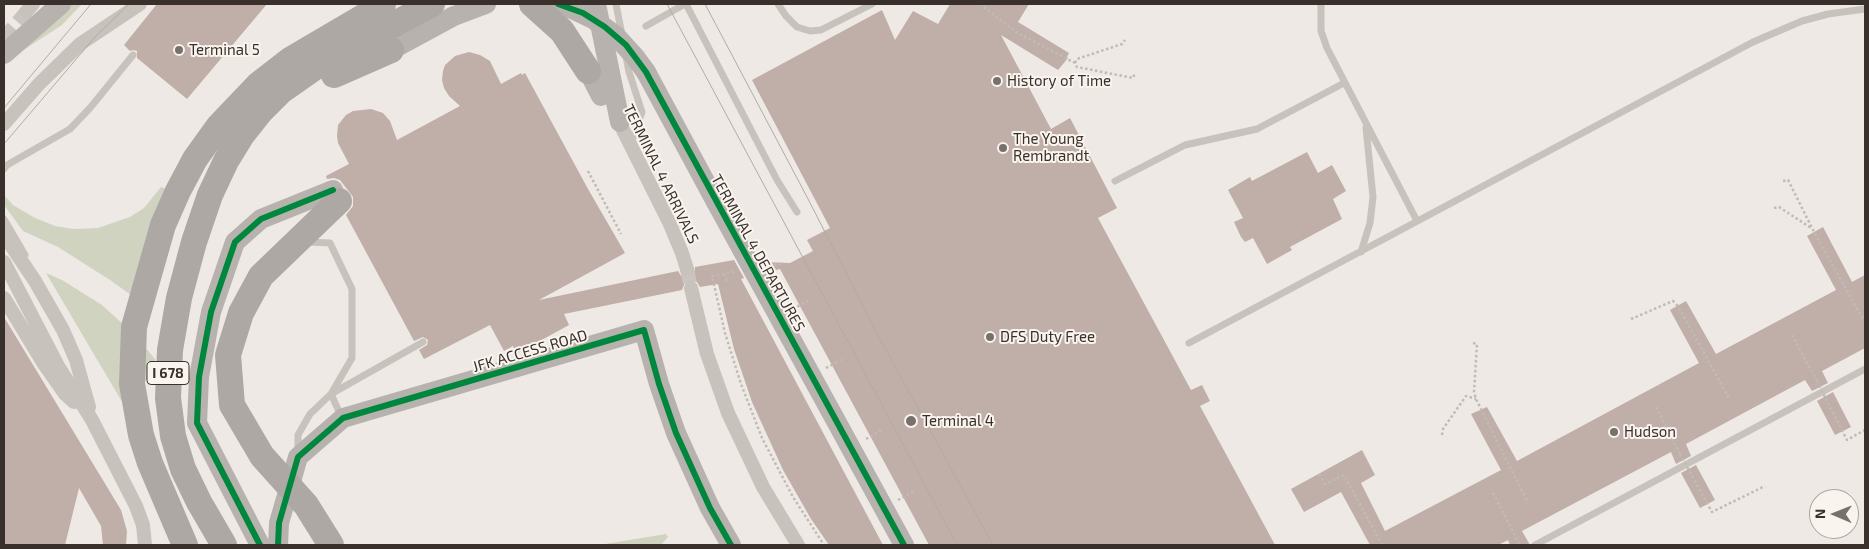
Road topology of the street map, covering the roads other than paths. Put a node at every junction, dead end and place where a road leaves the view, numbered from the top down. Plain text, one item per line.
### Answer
1 (61, 4) edge
2 (140, 4) edge
3 (383, 4) edge
4 (432, 4) edge
5 (486, 4) edge
6 (532, 4) edge
7 (558, 4) edge
8 (596, 4) edge
9 (616, 4) edge
10 (685, 4) edge
11 (778, 4) edge
12 (872, 4) edge
13 (1321, 4) edge
14 (1865, 9) edge
15 (646, 26) dead end
16 (391, 50) joint
17 (4, 54) edge
18 (133, 54) dead end
19 (588, 71) joint
20 (1344, 83) junction
21 (601, 96) joint
22 (620, 122) junction
23 (1365, 123) junction
24 (4, 124) edge
25 (630, 146) junction
26 (4, 169) edge
27 (1115, 181) dead end
28 (336, 195) joint
29 (797, 212) dead end
30 (4, 219) edge
31 (1417, 221) junction
32 (4, 235) edge
33 (194, 242) junction
34 (298, 242) junction
35 (1361, 252) junction
36 (4, 262) edge
37 (687, 269) tunnel mouth
38 (34, 281) junction
39 (692, 288) tunnel mouth
40 (4, 298) edge
41 (423, 342) dead end
42 (1190, 343) dead end
43 (1865, 369) edge
44 (331, 394) junction
45 (343, 418) junction
46 (92, 420) junction
47 (298, 457) junction
48 (145, 545) edge
49 (185, 545) edge
50 (224, 545) edge
51 (260, 545) edge
52 (278, 545) edge
53 (331, 545) edge
54 (731, 545) edge
55 (798, 545) edge
56 (904, 545) edge
57 (1536, 545) edge

1 - 17 street
2 - 24 street
3 - 49 highway
4 - 33 highway
5 - 16 street
6 - 19 highway
7 - 56 street, TERMINAL 4 DEPARTURES, bridge
8 - 22 street
9 - 25 lane
10 - 15 lane
10 - 29 lane
11 - 12 lane
13 - 20 lane
14 - 31 lane
16 - 33 highway
18 - 26 lane
19 - 21 street
20 - 23 lane
20 - 27 lane
21 - 22 street, TERMINAL 4 ARRIVALS
22 - 25 street, TERMINAL 4 ARRIVALS
23 - 31 lane
23 - 35 lane
25 - 37 street, TERMINAL 4 ARRIVALS
28 - 34 highway, bridge
28 - 51 street
30 - 38 lane
31 - 35 lane
32 - 38 street
33 - 50 highway, I 678
34 - 44 lane
34 - 53 highway, bridge
35 - 42 lane
36 - 46 street
38 - 46 street
39 - 55 street
40 - 46 street
41 - 44 lane
43 - 57 lane
44 - 45 lane
44 - 47 lane
45 - 47 street, JFK ACCESS ROAD
45 - 54 street, JFK ACCESS ROAD
46 - 48 street
47 - 52 street

